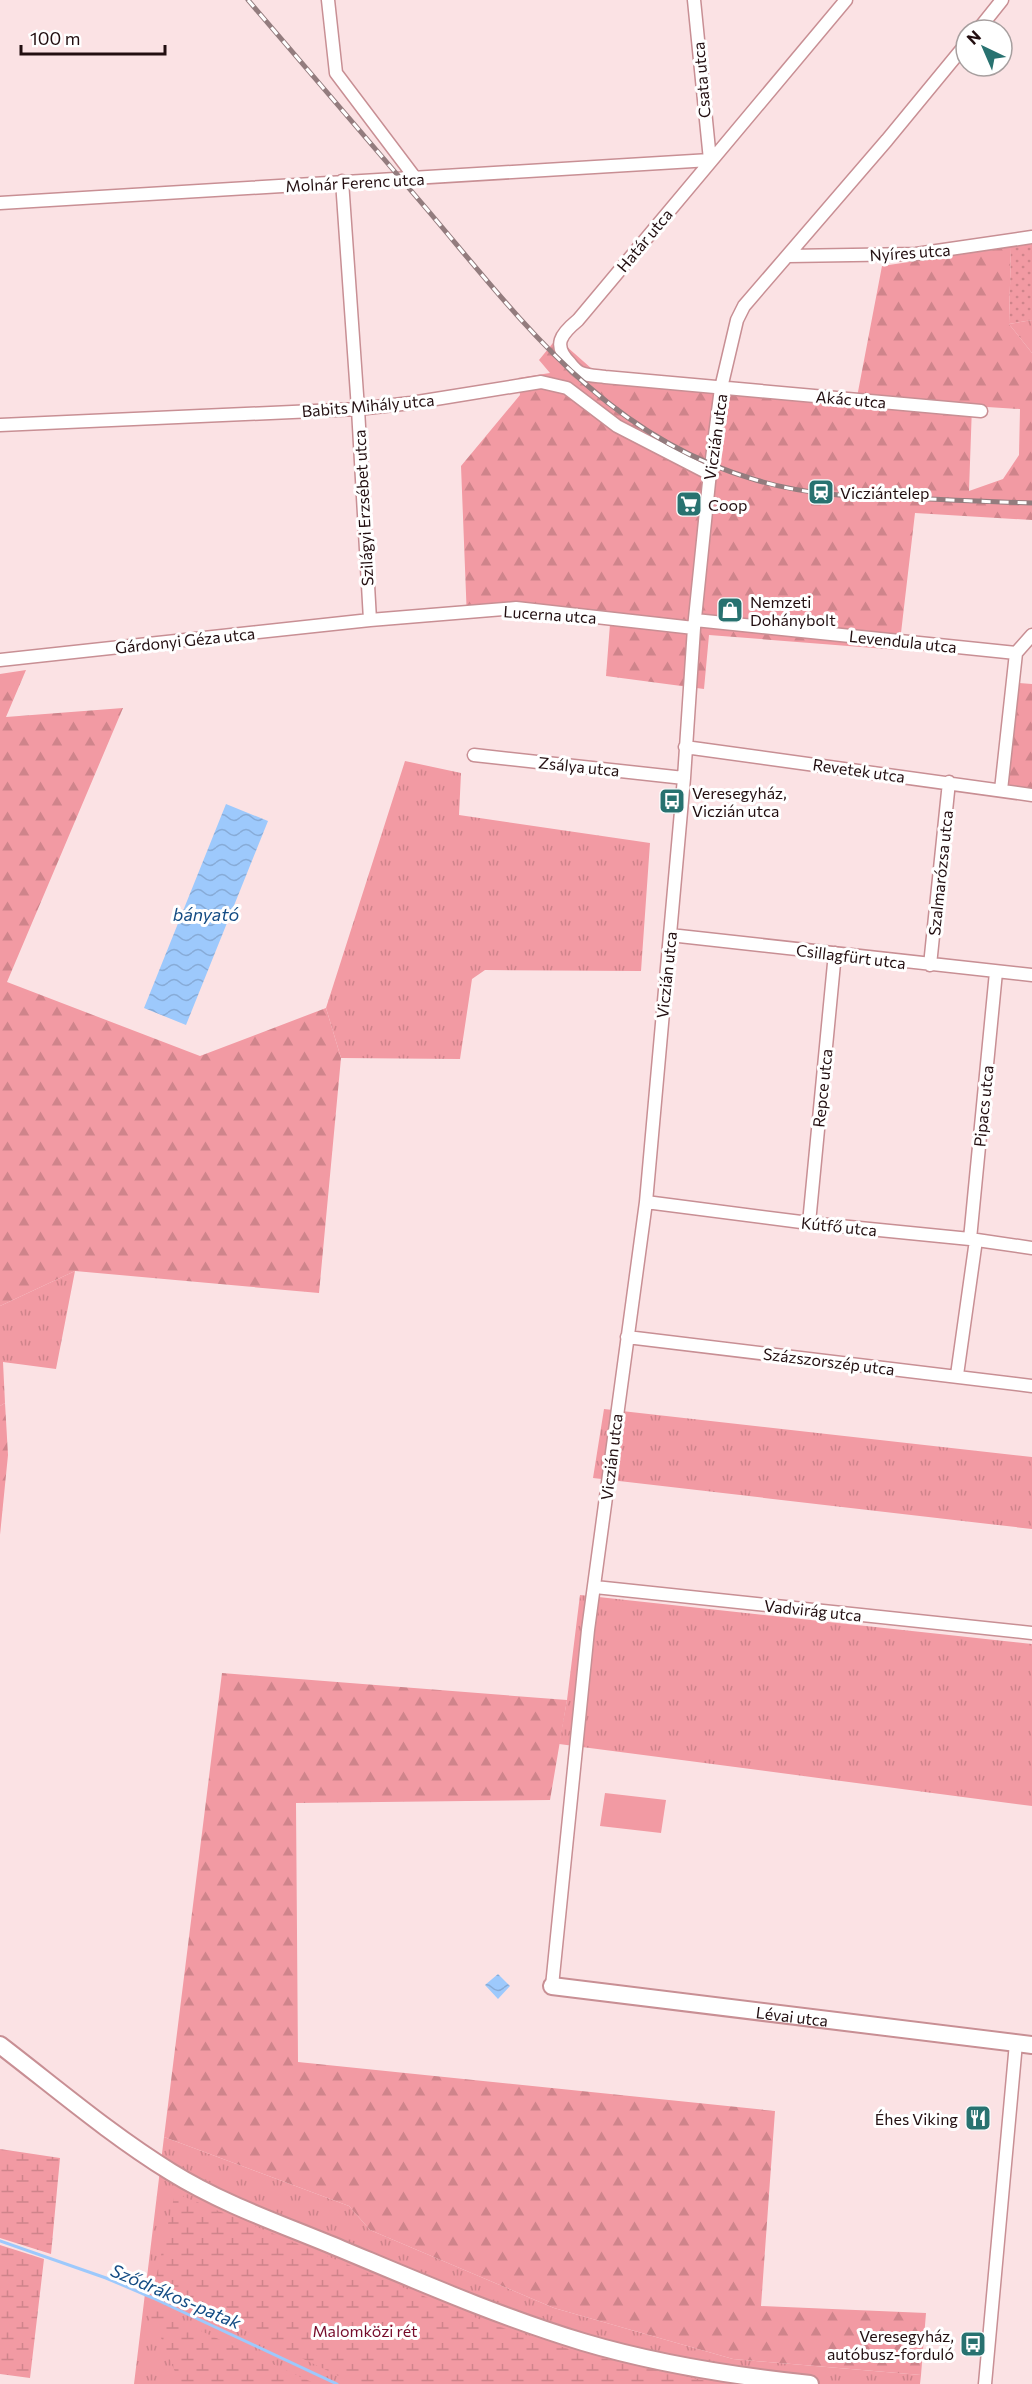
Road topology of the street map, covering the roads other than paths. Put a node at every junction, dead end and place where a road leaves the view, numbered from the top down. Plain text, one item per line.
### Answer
1 (328, 0) edge
2 (694, 0) edge
3 (846, 0) edge
4 (1002, 0) edge
5 (988, 18) edge
6 (954, 58) edge
7 (710, 160) junction
8 (416, 179) junction
9 (342, 181) junction
10 (0, 203) edge
11 (1032, 237) edge
12 (788, 256) junction
13 (722, 388) junction
14 (358, 409) junction
15 (981, 411) dead end
16 (0, 425) edge
17 (710, 474) junction
18 (369, 620) junction
19 (695, 624) junction
20 (1032, 635) edge
21 (1016, 653) junction
22 (0, 660) edge
23 (685, 747) junction
24 (474, 755) dead end
25 (684, 778) junction
26 (950, 782) junction
27 (1001, 790) junction
28 (1032, 795) edge
29 (670, 935) junction
30 (835, 954) junction
31 (930, 965) junction
32 (996, 972) junction
33 (1032, 975) edge
34 (646, 1202) junction
35 (809, 1223) junction
36 (973, 1240) junction
37 (1032, 1248) edge
38 (627, 1337) junction
39 (957, 1376) junction
40 (1032, 1386) edge
41 (595, 1587) junction
42 (1032, 1633) edge
43 (552, 1986) joint
44 (1024, 2044) edge
45 (0, 2045) edge
46 (810, 2384) edge
47 (985, 2384) edge

1 - 8 street
2 - 7 street, Csata utca
3 - 7 street, Határ utca
4 - 5 street
6 - 12 street, Viczián utca
7 - 8 street, Molnár Ferenc utca
7 - 13 street, Határ utca
8 - 9 street, Molnár Ferenc utca
9 - 10 street, Molnár Ferenc utca
9 - 14 street, Szilágyi Erzsébet utca
11 - 12 street, Nyíres utca
12 - 13 street, Viczián utca
13 - 15 street, Akác utca
13 - 17 street, Viczián utca
14 - 16 street, Babits Mihály utca
14 - 17 street, Babits Mihály utca
14 - 18 street, Szilágyi Erzsébet utca
17 - 19 street, Viczián utca
18 - 19 street, Lucerna utca
18 - 22 street, Gárdonyi Géza utca
19 - 21 street, Levendula utca
19 - 23 street, Viczián utca
20 - 21 street
21 - 27 street
23 - 25 street, Viczián utca
23 - 26 street, Revetek utca
24 - 25 street, Zsálya utca
25 - 29 street, Viczián utca
26 - 27 street, Revetek utca
26 - 31 street, Szalmarózsa utca
27 - 28 street, Revetek utca
29 - 30 street, Csillagfürt utca
29 - 34 street, Viczián utca
30 - 31 street, Csillagfürt utca
30 - 35 street, Repce utca
31 - 32 street, Csillagfürt utca
32 - 33 street, Csillagfürt utca
32 - 36 street, Pipacs utca
34 - 35 street, Kútfő utca
34 - 38 street, Viczián utca
35 - 36 street, Kútfő utca
36 - 37 street, Kútfő utca
36 - 39 street, Pipacs utca
38 - 39 street, Százszorszép utca
38 - 41 street, Viczián utca
39 - 40 street, Százszorszép utca
41 - 42 street, Vadvirág utca
41 - 43 street, Viczián utca
43 - 44 main road, Lévai utca
44 - 47 street
45 - 46 main road

